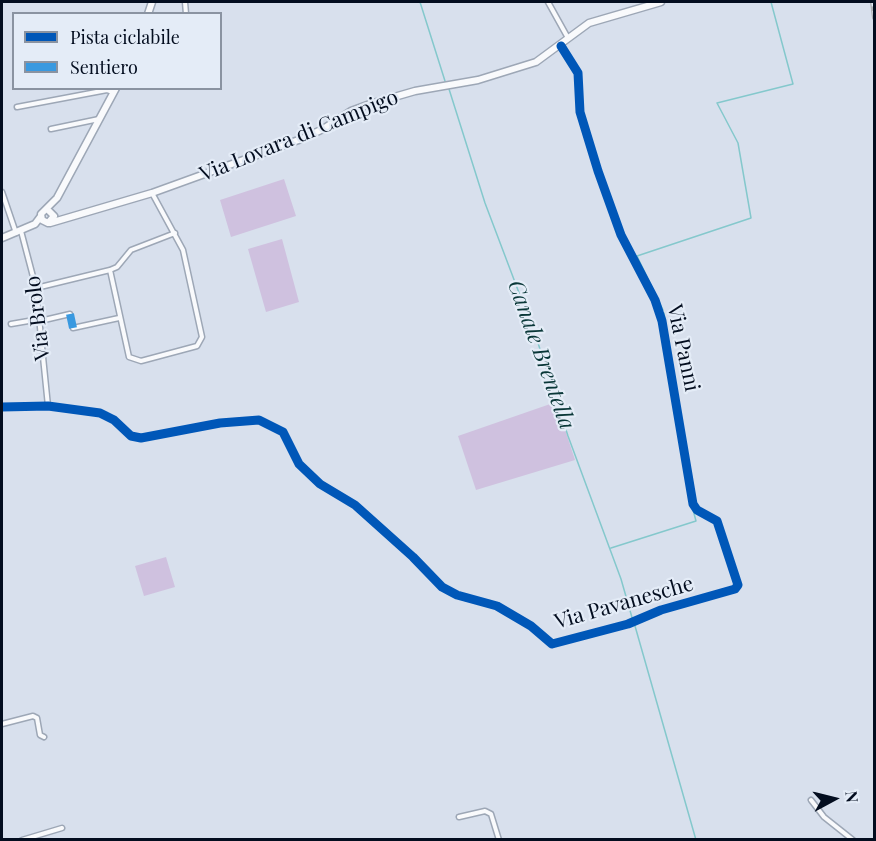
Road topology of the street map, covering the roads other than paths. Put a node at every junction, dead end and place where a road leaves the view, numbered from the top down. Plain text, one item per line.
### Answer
1 (548, 2) edge
2 (660, 2) edge
3 (568, 38) junction
4 (561, 46) junction
5 (115, 91) edge
6 (17, 107) dead end
7 (99, 119) junction
8 (51, 129) dead end
9 (2, 192) edge
10 (152, 193) junction
11 (52, 213) junction
12 (41, 216) junction
13 (67, 219) junction
14 (49, 223) junction
15 (20, 231) junction
16 (175, 233) junction
17 (3, 237) edge
18 (110, 270) junction
19 (36, 288) junction
20 (70, 314) dead end
21 (119, 318) junction
22 (40, 320) junction
23 (11, 324) dead end
24 (73, 328) dead end
25 (48, 406) junction
26 (2, 407) edge
27 (738, 587) joint
28 (2, 724) edge
29 (44, 737) dead end
30 (812, 800) dead end
31 (459, 817) dead end
32 (62, 828) dead end
33 (22, 840) edge
34 (499, 840) edge
35 (853, 840) edge

1 - 3 street
2 - 3 street, Via Lovara di Campigo
3 - 4 street, Via Lovara di Campigo
4 - 10 street, Via Lovara di Campigo
4 - 27 street, Via Panni
5 - 6 street
5 - 7 street
7 - 8 street
7 - 11 street
9 - 15 street, Via Brolo
10 - 13 street, Via Lovara di Campigo
10 - 16 street
11 - 12 street, Via Lovara di Campigo
11 - 13 street
11 - 14 street
12 - 14 street
12 - 15 street, Via Lovara di Campigo
13 - 14 street, Via Lovara di Campigo
14 - 15 street, Via Lovara di Campigo
15 - 17 street, Via Lovara di Campigo
15 - 19 street, Via Brolo
16 - 18 street
16 - 21 street
18 - 19 street
18 - 21 street
19 - 22 street, Via Brolo
20 - 22 street
21 - 24 street
22 - 23 street
22 - 25 street, Via Brolo
25 - 26 street, Via Pavanesche
25 - 27 street, Via Pavanesche
28 - 29 street
30 - 35 street
31 - 34 street
32 - 33 street

